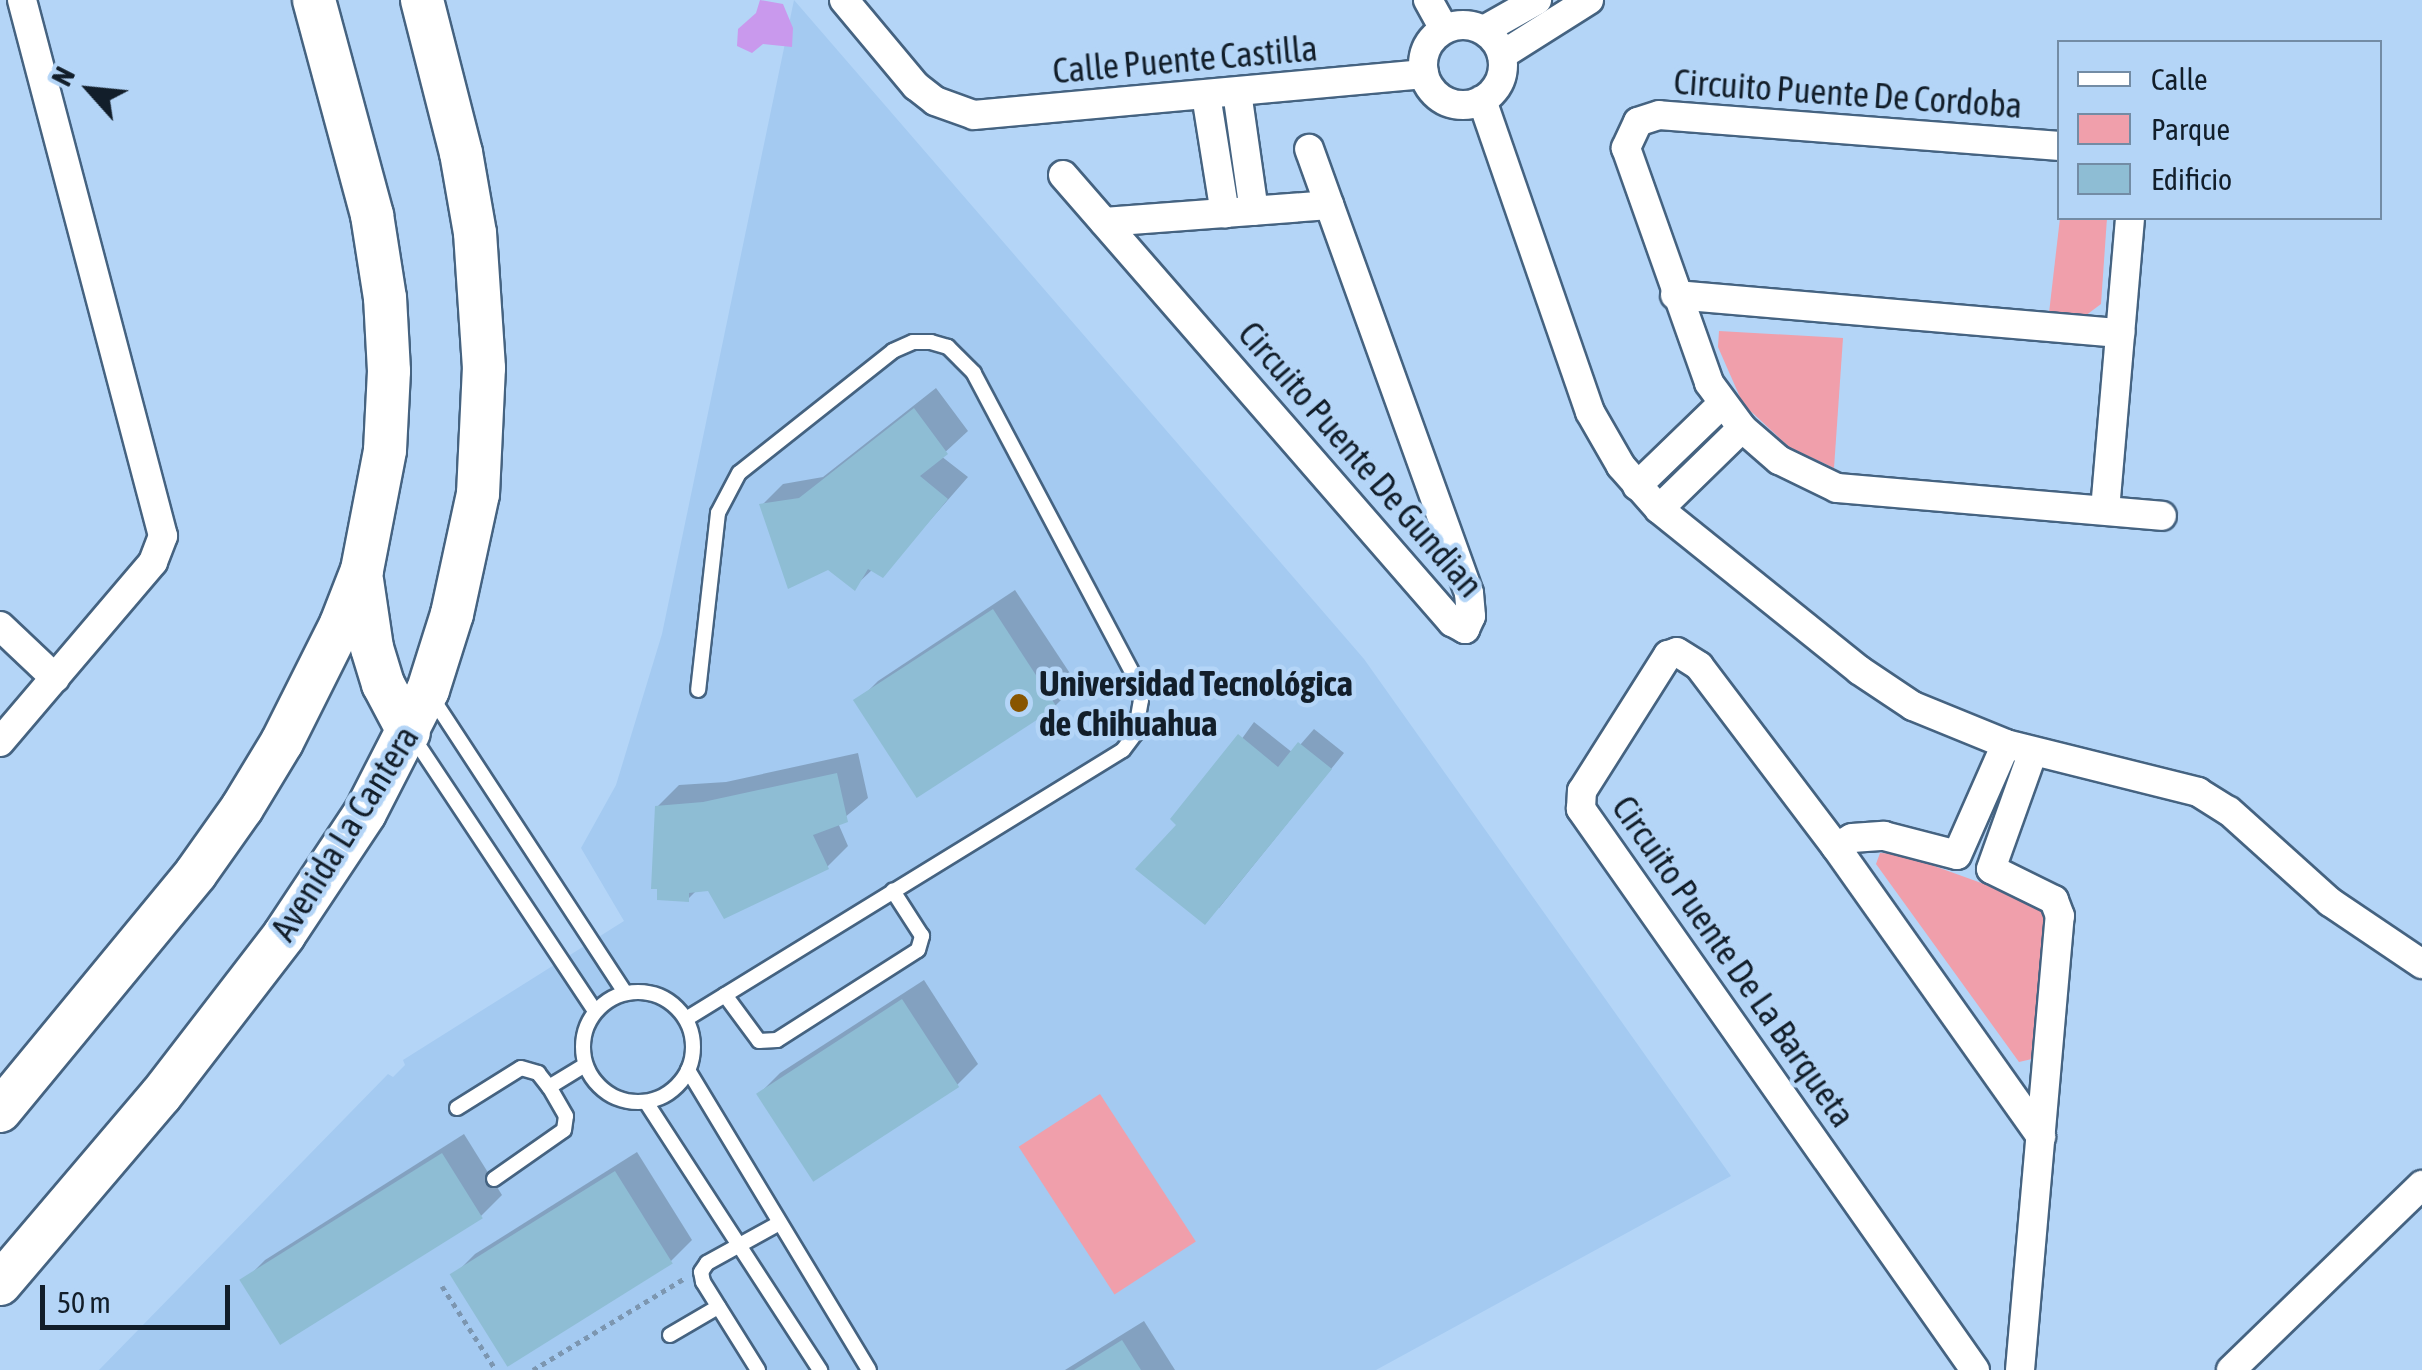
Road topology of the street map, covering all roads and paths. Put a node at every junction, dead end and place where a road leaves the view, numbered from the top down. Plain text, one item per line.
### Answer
1 (22, 0) edge
2 (314, 0) edge
3 (422, 0) edge
4 (844, 0) edge
5 (1428, 0) edge
6 (1537, 0) edge
7 (1589, 0) edge
8 (1444, 29) junction
9 (1484, 30) junction
10 (1502, 55) junction
11 (1424, 74) junction
12 (1237, 92) junction
13 (1206, 95) junction
14 (1482, 100) junction
15 (2057, 146) edge
16 (1309, 149) dead end
17 (1063, 176) dead end
18 (1328, 205) junction
19 (1254, 210) junction
20 (1226, 212) junction
21 (2130, 220) edge
22 (1104, 222) junction
23 (1676, 295) junction
24 (2120, 333) junction
25 (1722, 404) junction
26 (1742, 428) junction
27 (1637, 486) junction
28 (1659, 509) junction
29 (2105, 510) junction
30 (2162, 516) dead end
31 (362, 570) junction
32 (0, 626) edge
33 (54, 678) junction
34 (428, 690) junction
35 (698, 690) dead end
36 (409, 733) junction
37 (0, 742) edge
38 (2020, 748) junction
39 (1836, 847) junction
40 (894, 891) junction
41 (2422, 964) edge
42 (625, 992) junction
43 (725, 995) junction
44 (595, 1011) junction
45 (686, 1018) junction
46 (585, 1065) junction
47 (688, 1070) junction
48 (549, 1087) junction
49 (646, 1102) junction
50 (457, 1108) dead end
51 (0, 1111) edge
52 (2041, 1136) junction
53 (494, 1179) dead end
54 (2422, 1185) edge
55 (778, 1224) junction
56 (742, 1244) junction
57 (703, 1267) junction
58 (0, 1284) edge
59 (442, 1286) dead end
60 (718, 1307) junction
61 (670, 1335) dead end
62 (753, 1368) edge
63 (496, 1370) edge
64 (534, 1370) edge
65 (820, 1370) edge
66 (869, 1370) edge
67 (1975, 1370) edge
68 (2020, 1370) edge
69 (2232, 1370) edge

1 - 33 street
2 - 31 main road
3 - 34 main road, Avenida La Cantera
4 - 13 street, Calle Puente Castilla
5 - 8 street
6 - 9 street
7 - 10 street
8 - 9 street
8 - 11 street
9 - 10 street
10 - 14 street
11 - 12 street, Calle Puente Castilla
11 - 14 street
12 - 13 street, Calle Puente Castilla
12 - 19 street
13 - 20 street
14 - 27 street
15 - 23 street, Circuito Puente De Cordoba
16 - 18 street, Circuito Puente De Gundian
17 - 22 street, Circuito Puente De Gundian
18 - 19 street
18 - 22 street, Circuito Puente De Gundian
19 - 20 street
20 - 22 street
21 - 24 street
23 - 24 street
23 - 25 street, Circuito Puente De Cordoba
24 - 29 street
25 - 26 street, Circuito Puente De Cordoba
25 - 27 street
26 - 28 street
26 - 29 street, Circuito Puente De Cordoba
27 - 28 street
28 - 38 street
29 - 30 street, Circuito Puente De Cordoba
31 - 36 main road
31 - 51 main road
32 - 33 street
33 - 37 street
34 - 36 main road, Avenida La Cantera
34 - 42 lane
35 - 40 lane
36 - 44 lane
36 - 58 main road, Avenida La Cantera
38 - 39 street
38 - 41 street
38 - 52 street
39 - 52 street, Circuito Puente De La Barqueta
39 - 67 street, Circuito Puente De La Barqueta
40 - 43 lane
40 - 43 lane
42 - 44 lane
42 - 45 lane
43 - 45 lane
44 - 46 lane
45 - 47 lane
46 - 48 lane
46 - 49 lane
47 - 49 lane
47 - 55 lane
48 - 50 lane
48 - 53 lane
49 - 56 lane
52 - 68 street
54 - 69 street
55 - 56 lane
55 - 66 lane
56 - 57 lane
56 - 65 lane
57 - 60 lane
57 - 64 path
59 - 63 path
60 - 61 lane
60 - 62 lane

